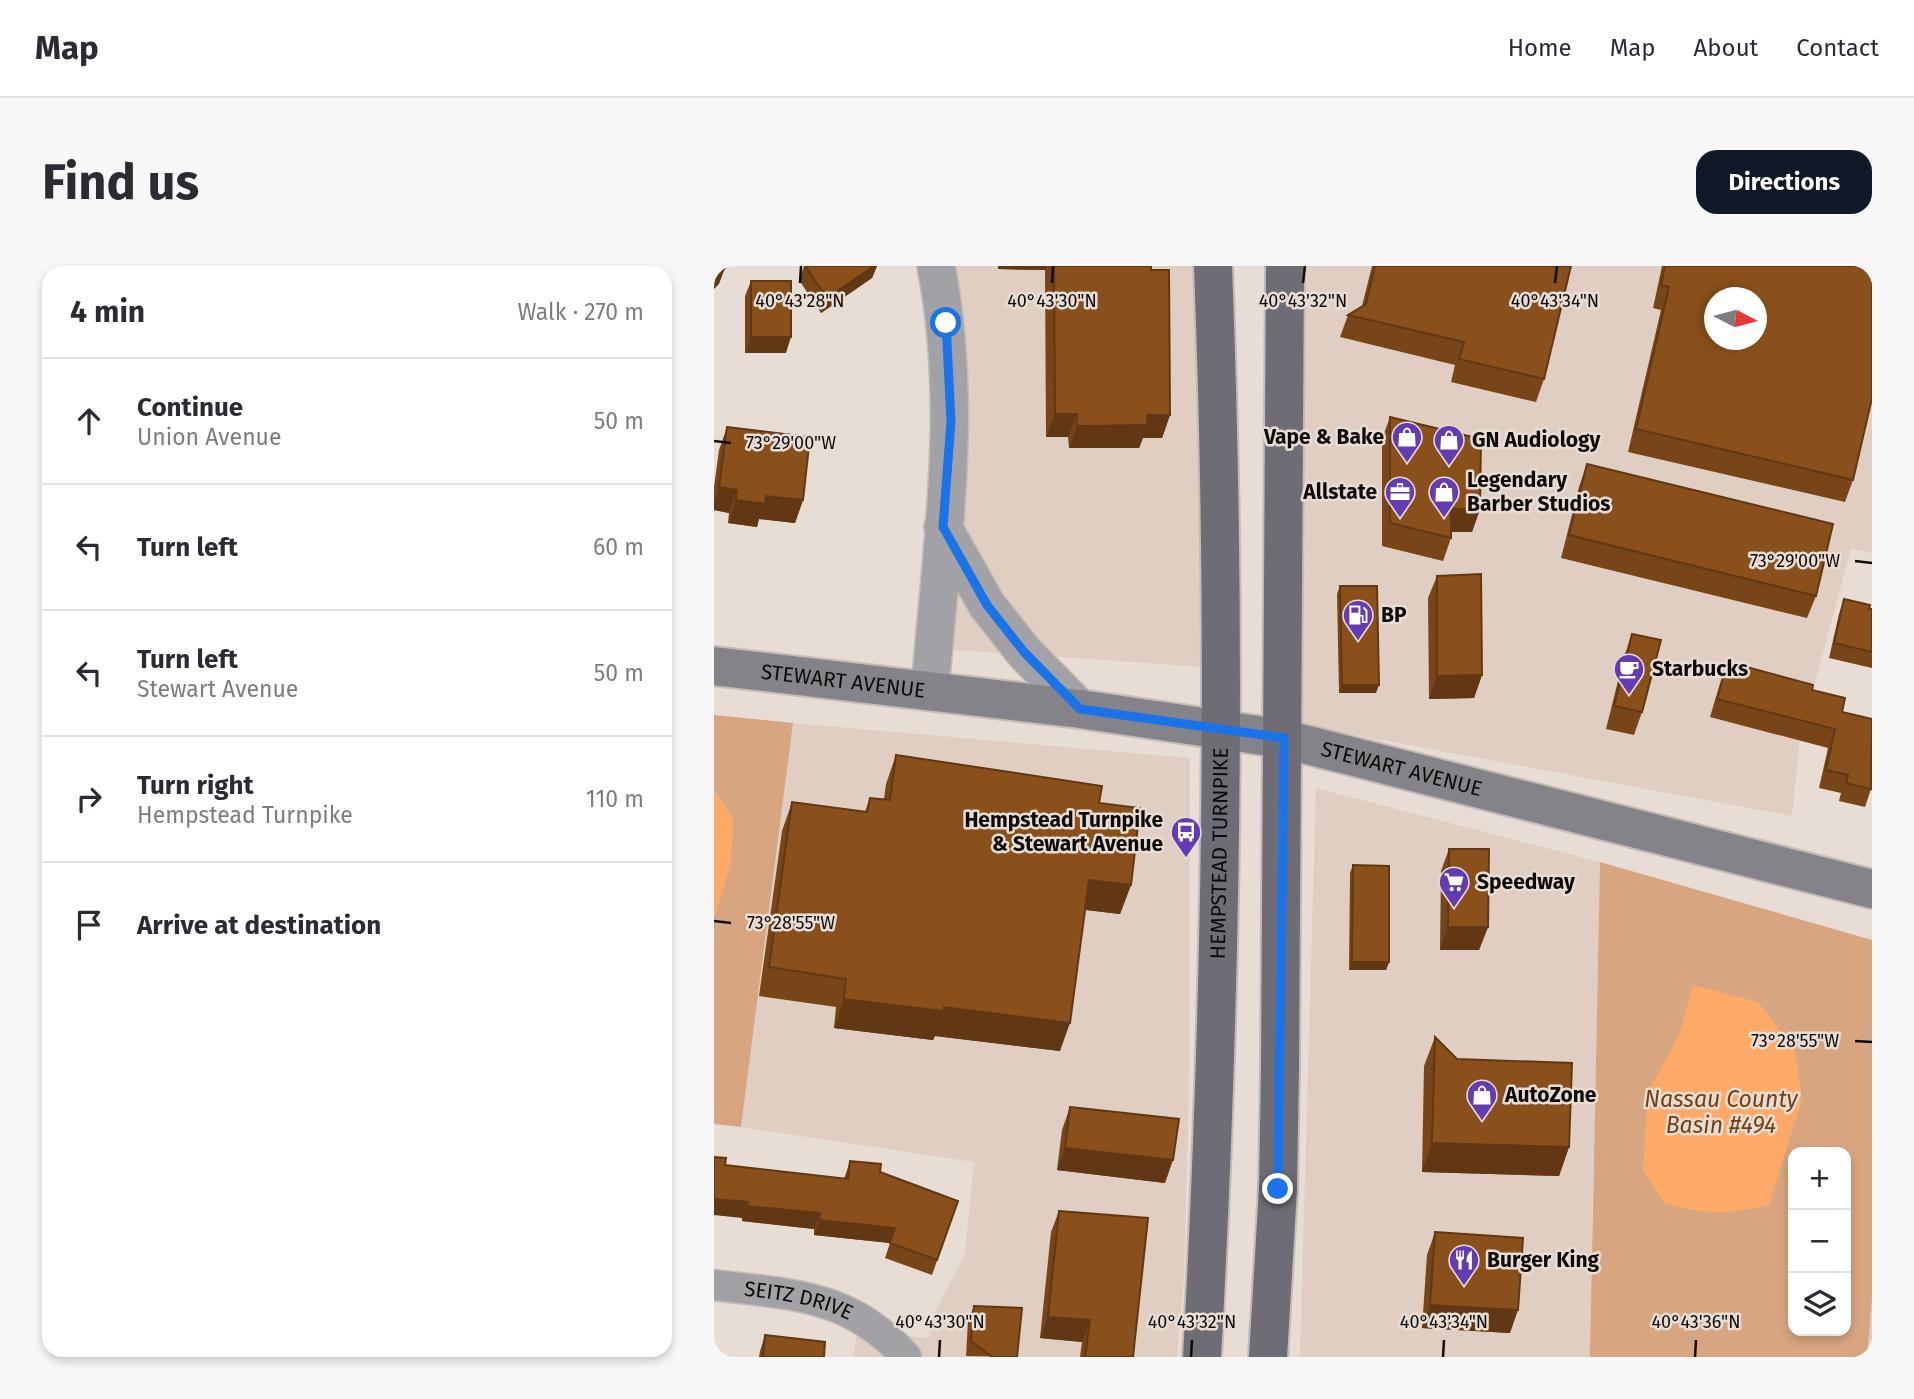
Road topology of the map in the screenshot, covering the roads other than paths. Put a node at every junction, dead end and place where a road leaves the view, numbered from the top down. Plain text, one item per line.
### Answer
1 (936, 266) edge
2 (1213, 266) edge
3 (1285, 266) edge
4 (943, 527) junction
5 (714, 666) edge
6 (930, 691) junction
7 (1080, 709) junction
8 (1220, 728) junction
9 (1284, 738) junction
10 (1872, 888) edge
11 (714, 1285) edge
12 (906, 1357) edge
13 (1202, 1357) edge
14 (1268, 1357) edge

1 - 4 street
2 - 8 main road, HEMPSTEAD TURNPIKE
3 - 9 main road
4 - 6 street
4 - 7 street
5 - 6 main road, STEWART AVENUE
6 - 7 main road, STEWART AVENUE
7 - 8 main road, STEWART AVENUE
8 - 9 main road, STEWART AVENUE
8 - 13 main road, HEMPSTEAD TURNPIKE
9 - 10 main road, STEWART AVENUE
9 - 14 main road
11 - 12 street, SEITZ DRIVE

